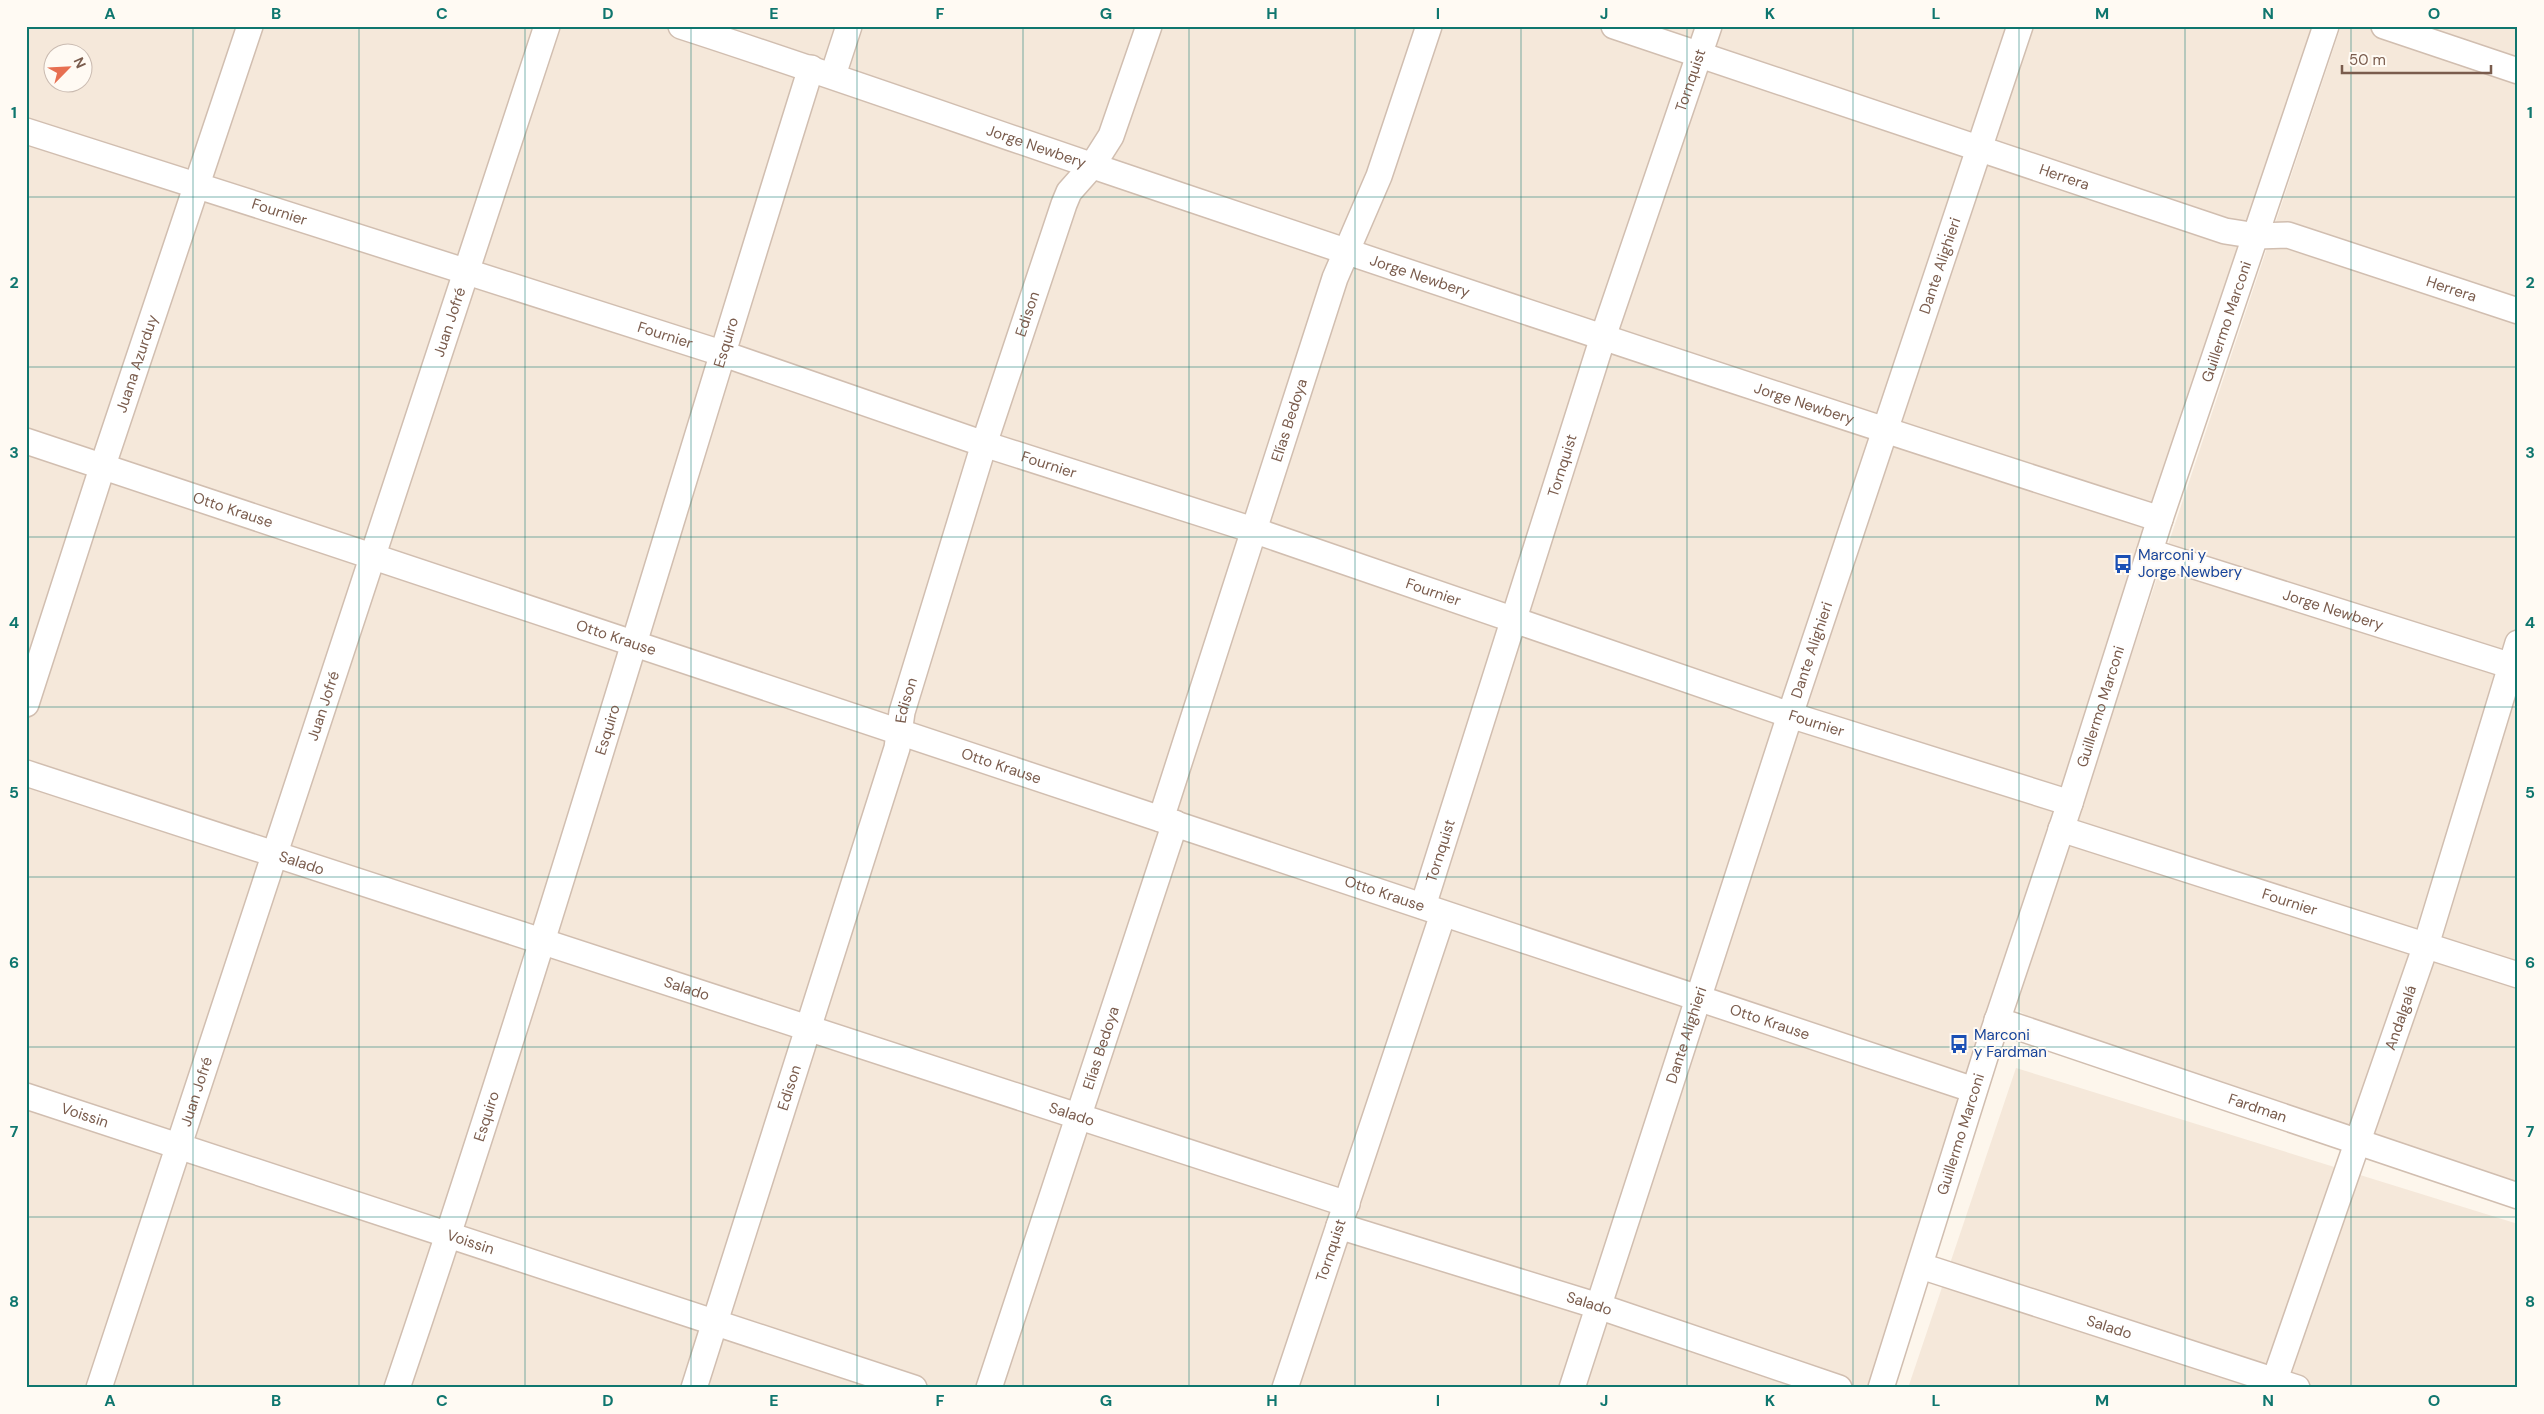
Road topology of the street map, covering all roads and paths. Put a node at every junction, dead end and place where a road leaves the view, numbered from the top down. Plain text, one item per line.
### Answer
1 (250, 26) edge
2 (547, 26) edge
3 (681, 26) edge
4 (849, 26) edge
5 (1149, 26) edge
6 (1429, 26) edge
7 (1614, 26) edge
8 (1709, 26) edge
9 (2020, 26) edge
10 (2326, 26) edge
11 (2384, 26) edge
12 (1700, 56) junction
13 (822, 71) junction
14 (2518, 71) edge
15 (26, 130) edge
16 (1978, 149) junction
17 (1092, 166) junction
18 (197, 186) junction
19 (2257, 236) junction
20 (1347, 251) junction
21 (467, 270) junction
22 (2518, 311) edge
23 (1603, 337) junction
24 (721, 353) junction
25 (1884, 431) junction
26 (26, 441) edge
27 (984, 444) junction
28 (103, 465) junction
29 (2160, 519) junction
30 (1253, 530) junction
31 (2150, 552) junction
32 (372, 556) junction
33 (1513, 621) junction
34 (634, 642) junction
35 (2515, 659) edge
36 (26, 704) edge
37 (1790, 714) junction
38 (900, 730) junction
39 (26, 773) edge
40 (2070, 803) junction
41 (1168, 821) junction
42 (2062, 829) junction
43 (275, 853) junction
44 (1433, 910) junction
45 (542, 941) junction
46 (2426, 945) junction
47 (2518, 975) edge
48 (1698, 996) junction
49 (1997, 1020) junction
50 (810, 1029) junction
51 (1974, 1090) junction
52 (26, 1096) edge
53 (1078, 1118) junction
54 (2358, 1142) junction
55 (178, 1147) junction
56 (2518, 1196) edge
57 (1343, 1215) junction
58 (448, 1235) junction
59 (1921, 1266) junction
60 (1598, 1306) junction
61 (715, 1321) junction
62 (2281, 1385) edge
63 (99, 1388) edge
64 (396, 1388) edge
65 (694, 1388) edge
66 (914, 1388) edge
67 (989, 1388) edge
68 (1285, 1388) edge
69 (1572, 1388) edge
70 (1839, 1388) edge
71 (1881, 1388) edge

1 - 18 street, Juana Azurduy
2 - 21 street, Juan Jofré
3 - 13 street, Jorge Newbery
4 - 13 street, Esquiro
5 - 17 street, Edison
6 - 20 street, Elías Bedoya
7 - 12 street, Herrera
8 - 12 street, Tornquist
9 - 16 street, Dante Alighieri
10 - 19 street, Guillermo Marconi
11 - 14 street
12 - 16 street, Herrera
12 - 23 street, Tornquist
13 - 17 street, Jorge Newbery
13 - 24 street, Esquiro
15 - 18 street, Fournier
16 - 19 street, Herrera
16 - 25 street, Dante Alighieri
17 - 20 street, Jorge Newbery
17 - 27 street, Edison
18 - 21 street, Fournier
18 - 28 street, Juana Azurduy
19 - 22 street, Herrera
19 - 29 street, Guillermo Marconi
20 - 23 street, Jorge Newbery
20 - 30 street, Elías Bedoya
21 - 24 street, Fournier
21 - 32 street, Juan Jofré
23 - 25 street, Jorge Newbery
23 - 33 street, Tornquist
24 - 27 street, Fournier
24 - 34 street, Esquiro
25 - 29 street, Jorge Newbery
25 - 37 street, Dante Alighieri
26 - 28 street, Otto Krause
27 - 30 street, Fournier
27 - 38 street, Edison
28 - 32 street, Otto Krause
28 - 36 street, Juana Azurduy
29 - 31 street, Guillermo Marconi
30 - 33 street, Fournier
30 - 41 street, Elías Bedoya
31 - 35 street, Jorge Newbery
31 - 40 street, Guillermo Marconi
32 - 34 street, Otto Krause
32 - 43 street, Juan Jofré
33 - 37 street, Fournier
33 - 44 street, Tornquist
34 - 38 street, Otto Krause
34 - 45 street, Esquiro
35 - 46 street, Andalgalá
37 - 40 street, Fournier
37 - 48 street, Dante Alighieri
38 - 41 street, Otto Krause
38 - 50 street, Edison
39 - 43 street, Salado
40 - 42 street, Guillermo Marconi
41 - 44 street, Otto Krause
41 - 53 street, Elías Bedoya
42 - 46 street, Fournier
42 - 49 street, Guillermo Marconi
43 - 45 street, Salado
43 - 55 street, Juan Jofré
44 - 48 street, Otto Krause
44 - 57 street, Tornquist
45 - 50 street, Salado
45 - 58 street, Esquiro
46 - 47 street, Fournier
46 - 54 street, Andalgalá
48 - 51 street, Otto Krause
48 - 60 street, Dante Alighieri
49 - 51 street, Guillermo Marconi
49 - 54 street, Fardman
50 - 53 street, Salado
50 - 61 street, Edison
51 - 59 street, Guillermo Marconi
52 - 55 street, Voissin
53 - 57 street, Salado
53 - 67 street, Elías Bedoya
54 - 56 street, Fardman
54 - 62 street, Andalgalá
55 - 58 street, Voissin
55 - 63 street, Juan Jofré
57 - 60 street, Salado
57 - 68 street, Tornquist
58 - 61 street, Voissin
58 - 64 street, Esquiro
59 - 62 street, Salado
59 - 71 street, Guillermo Marconi
60 - 69 street, Dante Alighieri
60 - 70 street, Salado
61 - 65 street, Edison
61 - 66 street, Voissin

